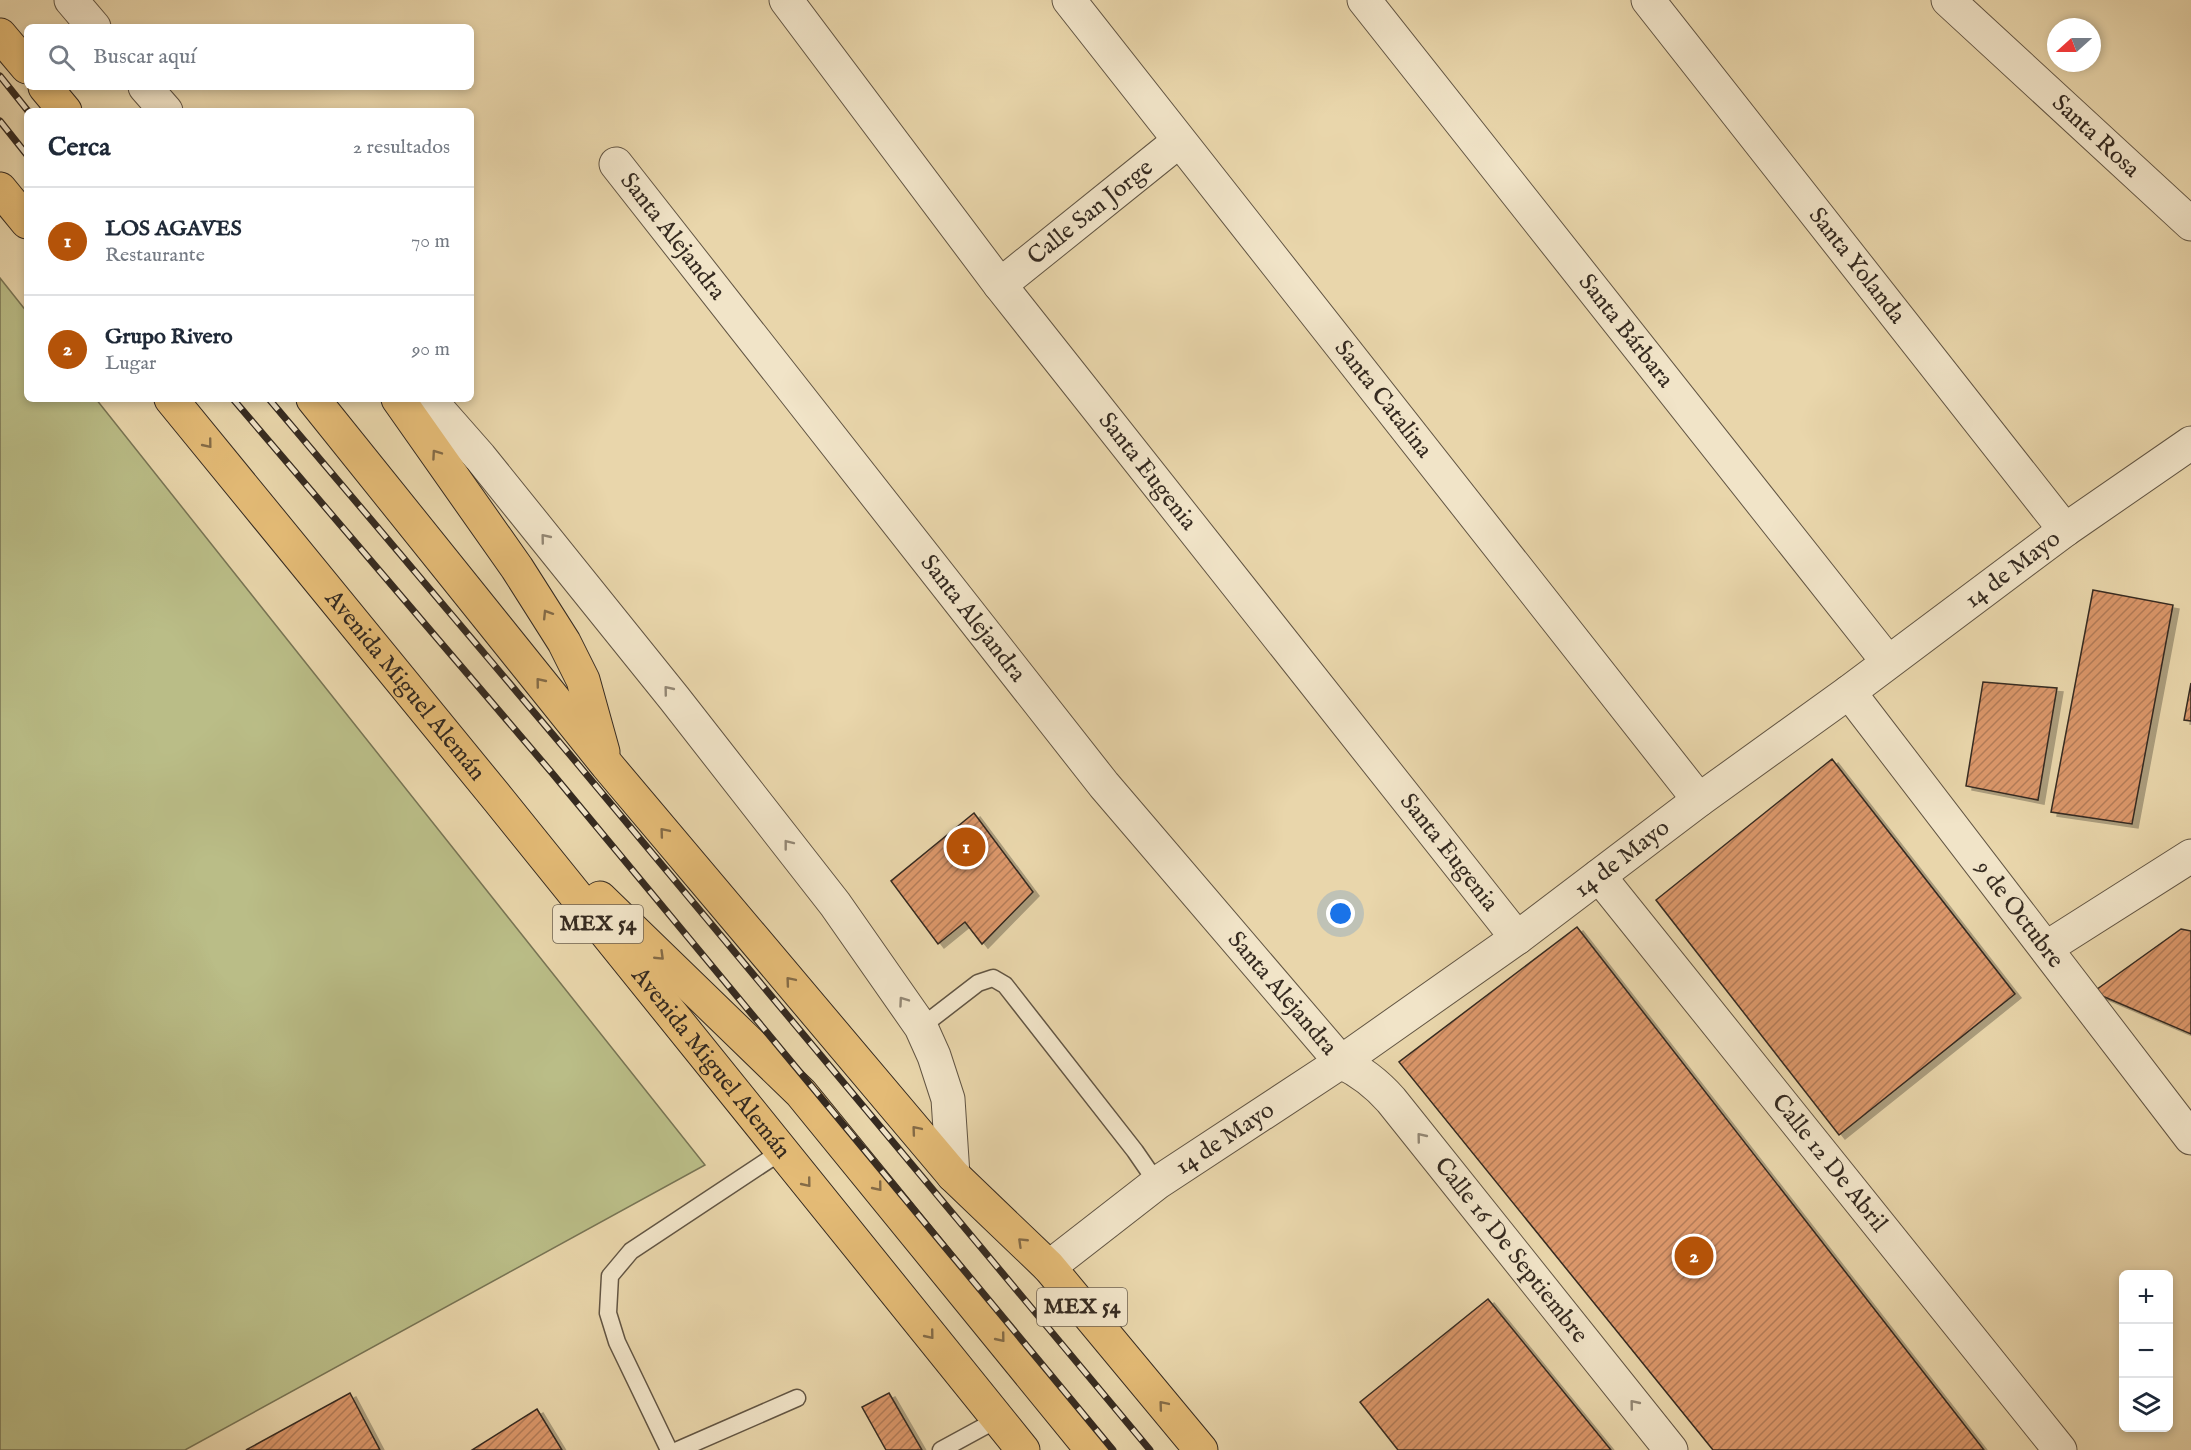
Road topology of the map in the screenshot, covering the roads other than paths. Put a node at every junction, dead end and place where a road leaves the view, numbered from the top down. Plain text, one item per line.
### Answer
1 (71, 0) edge
2 (786, 0) edge
3 (1069, 0) edge
4 (1364, 0) edge
5 (1648, 0) edge
6 (1948, 0) edge
7 (91, 24) edge
8 (0, 35) edge
9 (24, 63) edge
10 (48, 90) edge
11 (148, 90) edge
12 (62, 108) edge
13 (163, 108) edge
14 (1179, 141) junction
15 (616, 164) dead end
16 (0, 189) edge
17 (24, 218) edge
18 (2191, 224) edge
19 (1000, 285) junction
20 (173, 402) edge
21 (315, 402) edge
22 (400, 402) edge
23 (432, 402) edge
24 (2191, 443) edge
25 (2066, 530) junction
26 (1888, 662) junction
27 (1849, 692) junction
28 (607, 765) junction
29 (498, 798) junction
30 (1699, 800) junction
31 (2191, 856) edge
32 (1599, 876) junction
33 (1518, 938) junction
34 (2046, 948) junction
35 (921, 1027) junction
36 (1341, 1062) junction
37 (2191, 1138) edge
38 (782, 1151) junction
39 (953, 1174) junction
40 (1157, 1183) junction
41 (1049, 1267) junction
42 (797, 1398) dead end
43 (998, 1419) junction
44 (669, 1450) edge
45 (678, 1450) edge
46 (941, 1450) edge
47 (1023, 1450) edge
48 (1092, 1450) edge
49 (1201, 1450) edge
50 (1671, 1450) edge
51 (2060, 1450) edge

1 - 7 street
2 - 19 street, Santa Eugenia
3 - 14 street, Santa Catalina
4 - 26 street, Santa Bárbara
5 - 25 street, Santa Yolanda
6 - 18 street, Santa Rosa
8 - 9 highway
10 - 12 highway
11 - 13 street
14 - 19 street, Calle San Jorge
14 - 30 street, Santa Catalina
15 - 36 street, Santa Alejandra
16 - 17 highway
19 - 33 street, Santa Eugenia
20 -> 29 highway, Avenida Miguel Alemán / MEX 54
28 -> 21 highway, MEX 54
28 -> 22 highway
35 -> 23 street
24 - 25 street, 14 de Mayo
25 - 26 street, 14 de Mayo
26 - 27 street, 14 de Mayo
27 - 30 street, 14 de Mayo
27 - 34 street, 9 de Octubre
39 -> 28 highway, MEX 54
29 - 38 highway, Avenida Miguel Alemán / MEX 54
29 -> 48 highway
30 - 32 street, 14 de Mayo
31 - 34 street
32 - 33 street, 14 de Mayo
32 - 51 street, Calle 12 De Abril
33 - 36 street, 14 de Mayo
34 - 37 street, 9 de Octubre
35 - 39 street
35 - 40 lane
36 - 40 street, 14 de Mayo
50 -> 36 street, Calle 16 De Septiembre
38 -> 43 highway, Avenida Miguel Alemán / MEX 54
38 - 44 lane
41 -> 39 highway, MEX 54
40 - 41 street, 14 de Mayo
49 -> 41 highway, MEX 54
42 - 45 lane
43 - 46 lane
43 - 47 highway, Avenida Miguel Alemán / MEX 54

